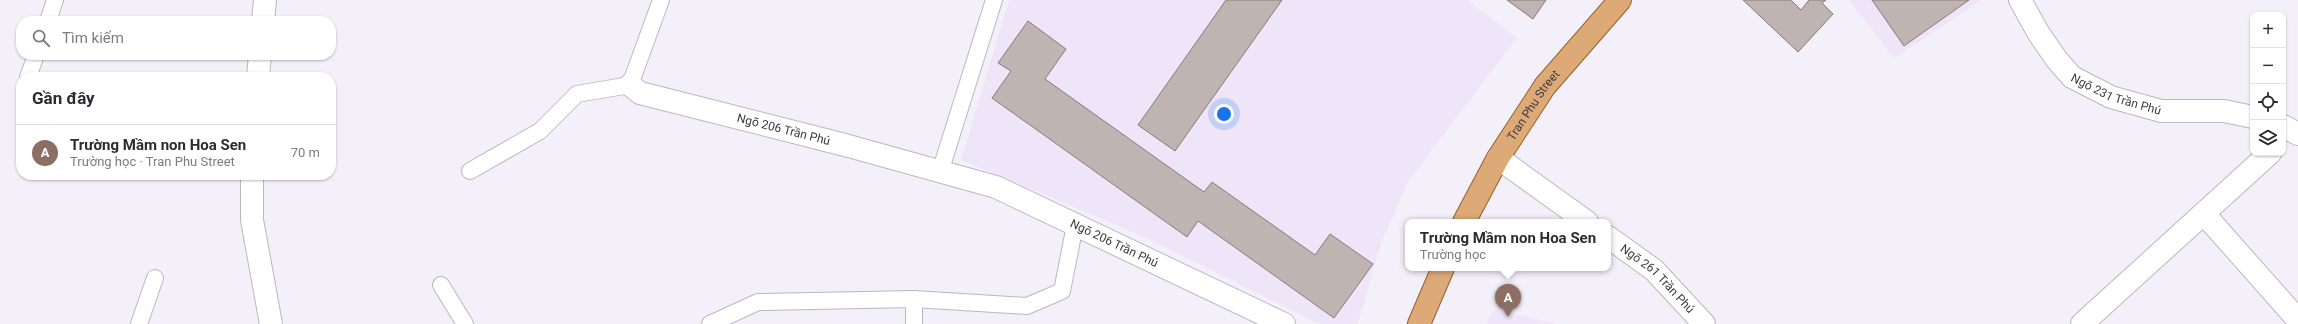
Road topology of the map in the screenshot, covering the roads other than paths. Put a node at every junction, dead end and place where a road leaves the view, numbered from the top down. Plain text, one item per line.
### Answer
1 (55, 0) edge
2 (265, 0) edge
3 (661, 0) edge
4 (994, 0) edge
5 (1620, 0) edge
6 (2020, 0) edge
7 (50, 16) edge
8 (263, 16) edge
9 (34, 60) edge
10 (260, 60) edge
11 (30, 72) edge
12 (258, 72) edge
13 (630, 85) junction
14 (2250, 116) edge
15 (2267, 156) edge
16 (1498, 158) junction
17 (470, 170) dead end
18 (940, 172) junction
19 (252, 180) edge
20 (2205, 215) junction
21 (1466, 219) edge
22 (1583, 219) edge
23 (1075, 225) junction
24 (1611, 239) edge
25 (1442, 271) edge
26 (154, 278) dead end
27 (441, 285) dead end
28 (914, 299) junction
29 (2298, 320) edge
30 (139, 324) edge
31 (271, 324) edge
32 (465, 324) edge
33 (710, 324) edge
34 (914, 324) edge
35 (1284, 324) edge
36 (1419, 324) edge
37 (1704, 324) edge
38 (2082, 324) edge

1 - 7 lane
2 - 8 street
3 - 13 lane
4 - 18 lane
5 - 16 main road, Tran Phu Street
6 - 14 street, Ngõ 231 Trần Phú
9 - 11 lane
10 - 12 street
13 - 17 lane
13 - 18 street, Ngõ 206 Trần Phú
15 - 20 street
16 - 21 main road, Tran Phu Street
16 - 22 street
18 - 23 street, Ngõ 206 Trần Phú
19 - 31 street
20 - 29 street
20 - 38 street
23 - 28 lane
23 - 35 street, Ngõ 206 Trần Phú
24 - 37 street, Ngõ 261 Trần Phú
25 - 36 main road
26 - 30 lane
27 - 32 lane
28 - 33 lane
28 - 34 lane

